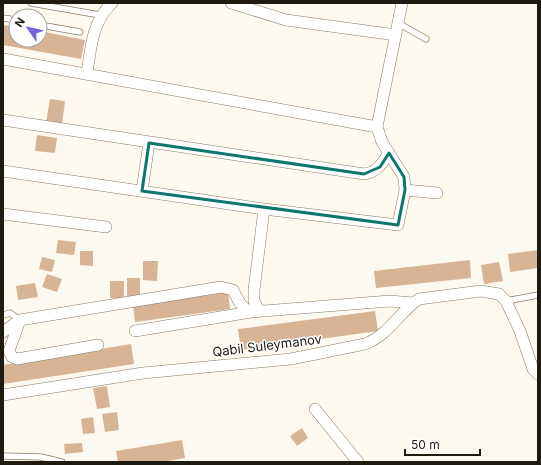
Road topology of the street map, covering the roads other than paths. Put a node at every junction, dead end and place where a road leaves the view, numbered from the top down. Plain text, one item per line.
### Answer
1 (31, 3) edge
2 (112, 3) edge
3 (231, 3) edge
4 (402, 3) edge
5 (256, 6) edge
6 (100, 15) junction
7 (398, 22) junction
8 (48, 26) edge
9 (80, 32) dead end
10 (396, 35) junction
11 (426, 39) dead end
12 (3, 59) edge
13 (87, 73) junction
14 (3, 120) edge
15 (377, 126) junction
16 (149, 143) junction
17 (389, 153) junction
18 (3, 171) edge
19 (405, 190) junction
20 (142, 191) junction
21 (437, 193) dead end
22 (264, 209) junction
23 (3, 214) edge
24 (106, 227) dead end
25 (538, 295) edge
26 (506, 301) junction
27 (413, 303) junction
28 (255, 311) junction
29 (3, 314) edge
30 (20, 320) junction
31 (135, 331) dead end
32 (3, 332) edge
33 (98, 345) dead end
34 (538, 374) edge
35 (3, 395) edge
36 (315, 409) dead end
37 (3, 456) edge
38 (62, 462) edge
39 (358, 462) edge

1 - 6 lane
2 - 6 street
3 - 5 street
4 - 7 street
5 - 10 street
6 - 13 street
7 - 10 street
7 - 11 lane
8 - 9 lane
10 - 15 street
12 - 13 street
13 - 15 street
14 - 16 street
15 - 17 street
16 - 17 street
16 - 20 street
17 - 19 street
18 - 20 street
19 - 21 street
19 - 22 street
20 - 22 street
22 - 28 street
23 - 24 street
25 - 26 lane
26 - 27 street, Qabil Suleymanov
26 - 34 street
27 - 28 street
27 - 35 street, Qabil Suleymanov
28 - 30 street
28 - 31 street
29 - 30 lane
30 - 32 street
30 - 33 street
36 - 39 street
37 - 38 lane

